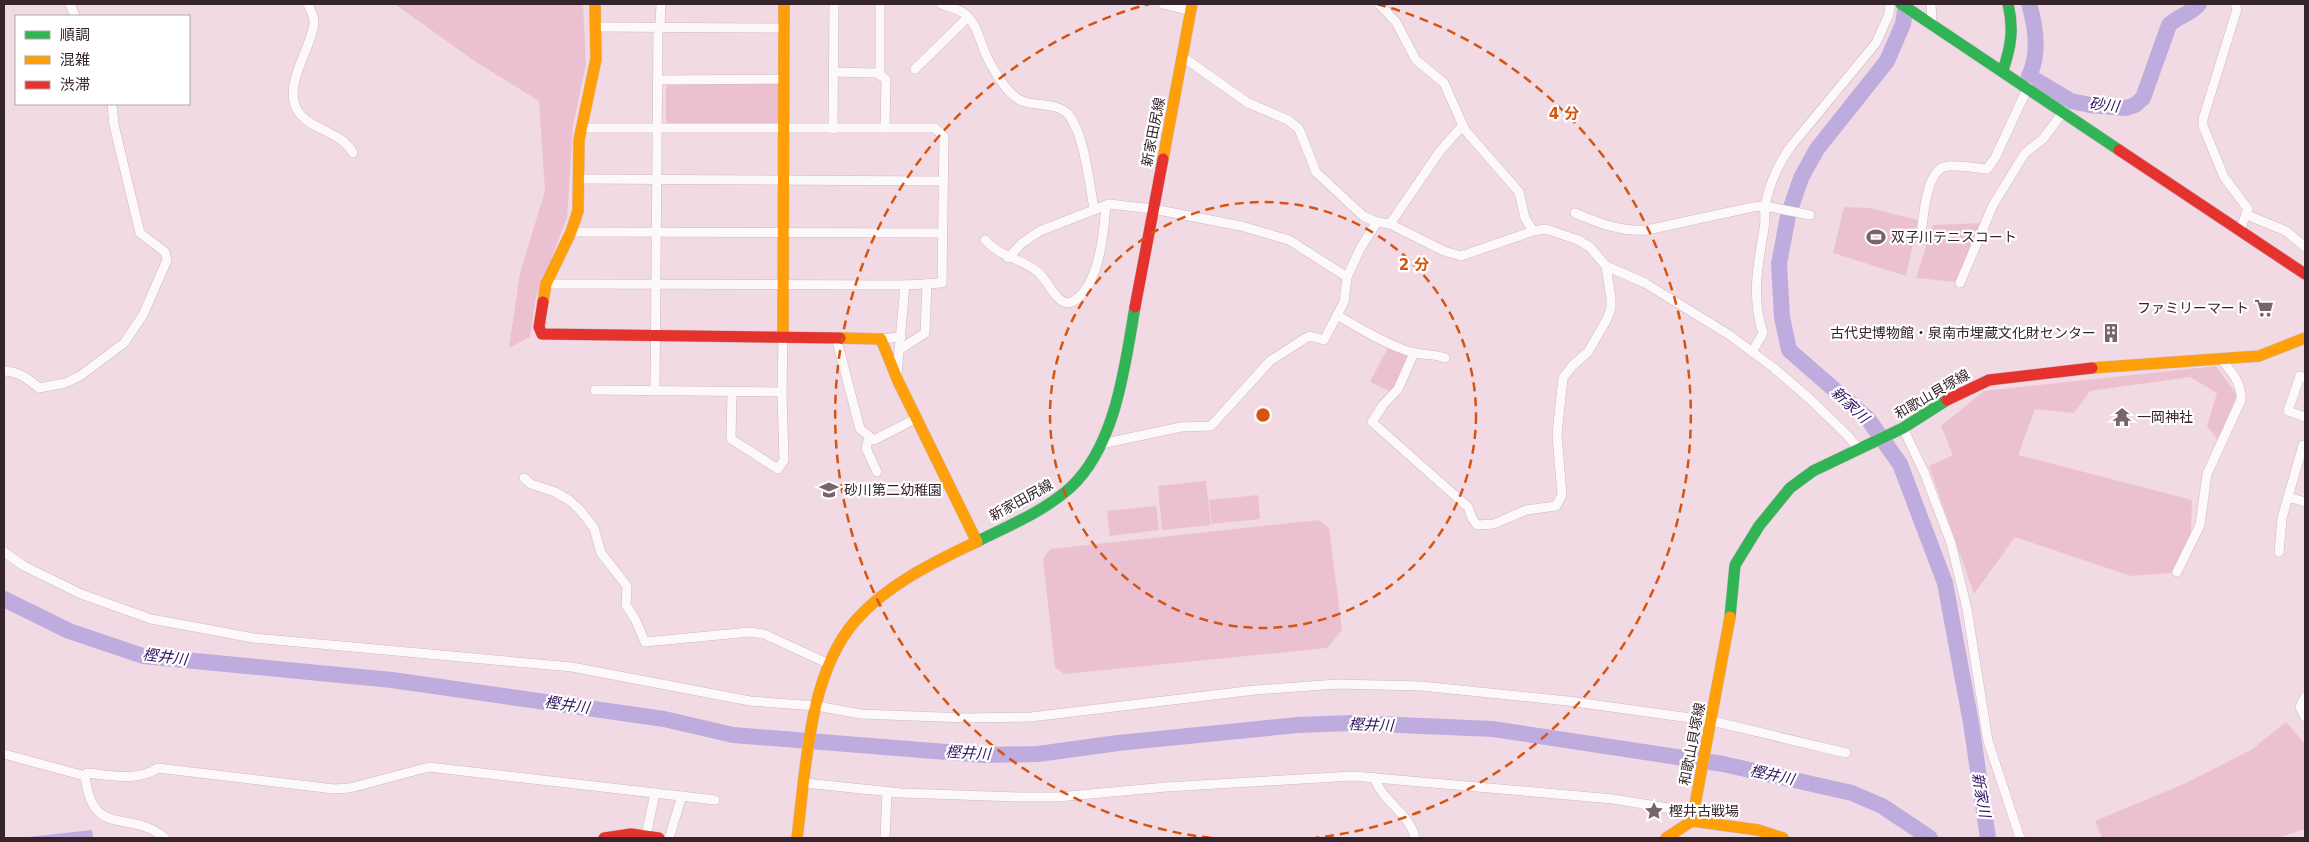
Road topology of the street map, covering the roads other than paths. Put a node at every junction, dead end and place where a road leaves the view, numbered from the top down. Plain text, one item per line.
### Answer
1 (308, 4) edge
2 (595, 4) edge
3 (661, 4) edge
4 (784, 4) edge
5 (834, 4) edge
6 (880, 4) edge
7 (941, 4) edge
8 (1163, 4) edge
9 (1379, 4) edge
10 (1890, 4) edge
11 (1901, 4) edge
12 (1931, 4) edge
13 (2008, 4) edge
14 (2236, 5) edge
15 (1192, 7) edge
16 (968, 17) junction
17 (1932, 23) junction
18 (595, 27) junction
19 (659, 27) junction
20 (784, 28) junction
21 (1183, 57) junction
22 (915, 69) dead end
23 (2003, 70) junction
24 (833, 72) junction
25 (880, 74) junction
26 (784, 79) junction
27 (657, 80) junction
28 (2028, 87) junction
29 (112, 105) edge
30 (2064, 111) junction
31 (1463, 125) junction
32 (582, 128) junction
33 (885, 128) junction
34 (657, 129) junction
35 (783, 129) junction
36 (833, 129) junction
37 (353, 153) dead end
38 (579, 179) junction
39 (656, 180) junction
40 (783, 180) junction
41 (943, 181) junction
42 (1106, 205) junction
43 (1765, 206) junction
44 (1153, 209) junction
45 (1094, 210) junction
46 (1575, 213) dead end
47 (1810, 215) dead end
48 (2247, 216) junction
49 (1377, 222) junction
50 (1390, 224) junction
51 (1922, 227) dead end
52 (2240, 230) junction
53 (656, 231) junction
54 (1533, 231) junction
55 (572, 232) junction
56 (782, 233) junction
57 (942, 233) junction
58 (985, 240) dead end
59 (2305, 247) edge
60 (1008, 258) junction
61 (1606, 266) junction
62 (2305, 274) edge
63 (1347, 277) junction
64 (1960, 283) dead end
65 (546, 284) junction
66 (656, 284) junction
67 (782, 284) junction
68 (927, 284) junction
69 (906, 285) junction
70 (1337, 315) junction
71 (656, 336) junction
72 (783, 337) junction
73 (836, 337) junction
74 (901, 337) junction
75 (881, 338) junction
76 (2305, 338) edge
77 (899, 350) junction
78 (1752, 352) junction
79 (1414, 353) junction
80 (1445, 358) dead end
81 (2220, 358) junction
82 (4, 371) edge
83 (897, 377) junction
84 (2305, 378) edge
85 (594, 390) dead end
86 (655, 391) junction
87 (732, 392) junction
88 (782, 392) junction
89 (2305, 417) edge
90 (917, 418) junction
91 (1899, 430) junction
92 (869, 438) junction
93 (1101, 444) junction
94 (2305, 446) edge
95 (1861, 448) junction
96 (877, 472) dead end
97 (524, 478) dead end
98 (2288, 497) junction
99 (2305, 502) edge
100 (977, 542) junction
101 (4, 552) edge
102 (2279, 552) dead end
103 (2177, 572) dead end
104 (829, 664) junction
105 (2305, 697) edge
106 (817, 708) junction
107 (2305, 717) edge
108 (1711, 724) junction
109 (1846, 753) dead end
110 (4, 754) edge
111 (85, 776) junction
112 (1374, 778) junction
113 (805, 782) junction
114 (887, 792) junction
115 (655, 793) junction
116 (682, 796) junction
117 (715, 800) dead end
118 (1693, 816) junction
119 (1745, 833) edge
120 (646, 836) junction
121 (165, 838) edge
122 (604, 838) edge
123 (659, 838) edge
124 (669, 838) edge
125 (798, 838) edge
126 (885, 838) edge
127 (1415, 838) edge
128 (1666, 838) edge
129 (1783, 838) edge
130 (2020, 838) edge

1 - 37 street
2 - 18 main road
3 - 19 street
4 - 20 main road
5 - 24 street
6 - 25 street
7 - 16 street
8 - 15 street
9 - 31 street
10 - 43 street
11 - 17 main road
12 - 17 street
13 - 23 main road
14 - 48 street
15 - 21 main road, 新家田尻線
16 - 22 street
16 - 45 street
17 - 23 main road
18 - 19 street
18 - 32 main road
19 - 20 street
19 - 27 street
20 - 26 main road
21 - 44 main road, 新家田尻線
21 - 49 street
23 - 28 main road
24 - 25 street
24 - 36 street
25 - 33 street
26 - 27 street
26 - 35 main road
27 - 34 street
28 - 30 main road
28 - 51 street
29 - 82 street
30 - 52 main road
30 - 64 street
31 - 50 street
31 - 54 street
32 - 34 street
32 - 38 main road
33 - 36 street
33 - 41 street
34 - 35 street
34 - 39 street
35 - 36 street
35 - 40 main road
38 - 39 street
38 - 55 main road
39 - 40 street
39 - 53 street
40 - 41 street
40 - 56 main road
41 - 57 street
42 - 44 street
42 - 45 street
42 - 60 street
43 - 46 street
43 - 47 street
43 - 78 street
44 - 63 street
44 - 93 main road, 新家田尻線
45 - 60 street
48 - 52 street
48 - 59 street
49 - 50 street
49 - 63 street
50 - 54 street
52 - 62 main road
53 - 55 street
53 - 56 street
53 - 66 street
54 - 61 street
55 - 65 main road
56 - 57 street
56 - 67 main road
57 - 68 street
58 - 60 street
61 - 78 street
61 - 79 street
63 - 70 street
65 - 66 street
65 - 71 main road
66 - 67 street
66 - 71 street
67 - 69 street
67 - 72 main road
68 - 69 street
68 - 77 street
69 - 74 street
70 - 79 street
70 - 93 street
71 - 72 main road
71 - 86 street
72 - 73 main road
72 - 88 street
73 - 75 main road
73 - 92 street
74 - 75 street
74 - 77 street
75 - 83 main road
76 - 81 main road, 和歌山貝塚線
77 - 83 street
78 - 95 street
79 - 80 street
81 - 91 main road, 和歌山貝塚線
81 - 103 street
83 - 90 main road
84 - 89 street
85 - 86 street
86 - 87 street
87 - 88 street
87 - 88 street
90 - 92 street
90 - 100 main road
91 - 95 main road, 和歌山貝塚線
91 - 130 street
92 - 96 street
93 - 100 main road, 新家田尻線
94 - 98 street
95 - 108 main road, 和歌山貝塚線
97 - 104 street
98 - 99 street
98 - 102 street
100 - 104 main road, 新家田尻線
101 - 106 street
104 - 106 main road, 新家田尻線
105 - 107 street
106 - 108 street
106 - 113 main road, 新家田尻線
108 - 109 street
108 - 118 main road, 和歌山貝塚線
110 - 111 street
111 - 115 street
111 - 121 street
112 - 114 street
112 - 118 street
112 - 127 street
113 - 114 street
113 - 125 main road, 新家田尻線
114 - 126 street
115 - 116 street
115 - 120 street
116 - 117 street
116 - 124 street
118 - 119 main road
118 - 128 main road
119 - 129 main road
120 - 122 main road
120 - 123 main road

